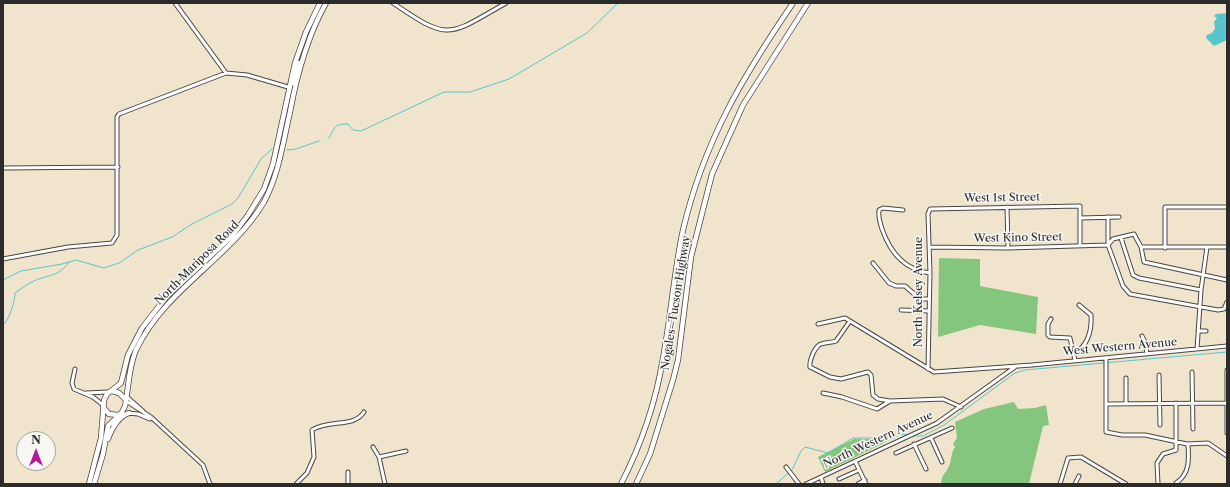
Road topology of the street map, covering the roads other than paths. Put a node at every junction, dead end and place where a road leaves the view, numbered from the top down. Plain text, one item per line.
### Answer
1 (175, 3) edge
2 (320, 3) edge
3 (326, 3) edge
4 (393, 3) edge
5 (506, 3) edge
6 (793, 3) edge
7 (808, 3) edge
8 (321, 12) junction
9 (226, 73) junction
10 (288, 87) junction
11 (282, 137) junction
12 (118, 167) junction
13 (3, 168) edge
14 (1007, 207) junction
15 (1227, 207) edge
16 (903, 210) dead end
17 (928, 214) joint
18 (1108, 217) junction
19 (1119, 217) dead end
20 (1080, 218) junction
21 (1121, 238) junction
22 (1108, 245) junction
23 (1080, 246) junction
24 (929, 247) junction
25 (1141, 247) junction
26 (1206, 247) junction
27 (1227, 247) edge
28 (1008, 248) junction
29 (1165, 248) junction
30 (3, 258) edge
31 (202, 263) junction
32 (873, 263) dead end
33 (202, 271) junction
34 (930, 273) junction
35 (1203, 276) junction
36 (1227, 280) edge
37 (1201, 290) junction
38 (167, 296) junction
39 (929, 299) junction
40 (1227, 302) edge
41 (167, 304) junction
42 (1080, 305) dead end
43 (1200, 306) junction
44 (901, 310) dead end
45 (929, 311) junction
46 (1050, 319) dead end
47 (850, 321) junction
48 (818, 324) dead end
49 (143, 327) junction
50 (1206, 331) dead end
51 (1198, 332) junction
52 (144, 335) junction
53 (1142, 336) dead end
54 (1227, 346) edge
55 (1197, 349) junction
56 (1073, 354) junction
57 (1147, 354) junction
58 (1106, 359) junction
59 (1075, 360) junction
60 (1015, 367) junction
61 (998, 368) junction
62 (75, 369) dead end
63 (928, 369) junction
64 (1227, 370) edge
65 (1192, 372) dead end
66 (1159, 375) dead end
67 (1003, 376) junction
68 (1126, 378) dead end
69 (111, 392) junction
70 (84, 393) junction
71 (824, 393) dead end
72 (125, 398) junction
73 (890, 401) junction
74 (1126, 403) junction
75 (1176, 403) junction
76 (1227, 403) edge
77 (1106, 404) junction
78 (1160, 404) junction
79 (1193, 404) junction
80 (103, 406) junction
81 (961, 407) junction
82 (364, 412) dead end
83 (129, 413) junction
84 (119, 414) junction
85 (149, 416) junction
86 (155, 422) junction
87 (1160, 425) dead end
88 (952, 428) dead end
89 (1193, 429) dead end
90 (1227, 433) edge
91 (931, 438) junction
92 (902, 440) junction
93 (1176, 442) junction
94 (914, 444) junction
95 (1188, 444) junction
96 (373, 448) dead end
97 (906, 448) junction
98 (406, 451) dead end
99 (896, 453) dead end
100 (104, 454) junction
101 (1227, 456) edge
102 (379, 457) junction
103 (855, 460) junction
104 (942, 462) dead end
105 (786, 467) dead end
106 (926, 469) dead end
107 (860, 470) junction
108 (348, 472) dead end
109 (1079, 476) dead end
110 (821, 477) junction
111 (839, 479) dead end
112 (865, 482) edge
113 (1119, 482) edge
114 (1176, 483) edge
115 (89, 484) edge
116 (94, 484) edge
117 (210, 484) edge
118 (296, 484) edge
119 (348, 484) edge
120 (385, 484) edge
121 (621, 484) edge
122 (636, 484) edge
123 (798, 484) edge
124 (806, 484) edge
125 (823, 484) edge
126 (858, 484) edge
127 (1062, 484) edge
128 (1075, 484) edge
129 (1126, 484) edge
130 (1158, 484) edge

1 - 9 street
2 - 10 highway, North Mariposa Road
3 - 8 highway, North Mariposa Road
4 - 5 street
6 - 121 highway, Nogales–Tucson Highway
7 - 122 highway, Nogales–Tucson Highway
8 - 10 highway
8 - 11 highway, North Mariposa Road
9 - 10 street
9 - 12 street
10 - 11 highway, North Mariposa Road
11 - 31 highway, North Mariposa Road
11 - 33 highway, North Mariposa Road
12 - 13 street
12 - 30 street
14 - 17 street, West 1st Street
14 - 20 street, West 1st Street
14 - 28 street
15 - 29 street
16 - 34 street
17 - 24 street, North Kelsey Avenue
18 - 19 street
18 - 20 street
18 - 22 street
20 - 23 street
21 - 22 street
21 - 25 street
21 - 37 street
22 - 23 street, West Kino Street
22 - 43 street
23 - 28 street, West Kino Street
24 - 28 street, West Kino Street
24 - 34 street, North Kelsey Avenue
25 - 29 street
25 - 35 street
26 - 27 street
26 - 29 street
26 - 35 street
31 - 33 highway
31 - 38 highway, North Mariposa Road
32 - 39 street
33 - 41 highway, North Mariposa Road
34 - 39 street, North Kelsey Avenue
35 - 36 street
35 - 37 street
37 - 43 street
38 - 41 highway
38 - 49 highway, North Mariposa Road
39 - 45 street, North Kelsey Avenue
40 - 43 street
41 - 52 highway, North Mariposa Road
42 - 56 street
43 - 51 street
44 - 45 street
45 - 63 street, North Kelsey Avenue
46 - 56 street
47 - 48 street
47 - 63 street
47 - 73 street
49 - 52 highway
49 - 69 highway, North Mariposa Road
50 - 51 street
51 - 55 street
52 - 72 highway, North Mariposa Road
53 - 57 street
54 - 55 street, West Western Avenue
55 - 57 street, West Western Avenue
56 - 59 street
57 - 58 street, West Western Avenue
58 - 59 street, West Western Avenue
58 - 77 street
59 - 60 street, West Western Avenue
60 - 61 street, West Western Avenue
60 - 67 street, North Western Avenue
61 - 63 street, West Western Avenue
61 - 67 street
62 - 70 street
64 - 76 street
65 - 79 street
66 - 78 street
67 - 81 street, North Western Avenue
68 - 74 street
69 - 70 street
69 - 72 highway
69 - 80 highway, North Mariposa Road
70 - 80 street
71 - 73 street
72 - 84 highway, North Mariposa Road
72 - 85 street
72 - 85 street
73 - 81 street
74 - 77 street
74 - 78 street
75 - 78 street
75 - 79 street
75 - 93 street
76 - 79 street
76 - 90 street
77 - 93 street
78 - 87 street
79 - 89 street
80 - 84 highway
80 - 115 highway, North Mariposa Road
81 - 92 street, North Western Avenue
82 - 118 street
83 - 84 street
83 - 86 street
83 - 100 highway
84 - 100 highway, North Mariposa Road
85 - 86 street
86 - 117 street
88 - 91 street
91 - 94 street
91 - 104 street
92 - 97 street
92 - 103 street, North Western Avenue
93 - 95 street
93 - 130 street
94 - 97 street
94 - 106 street
95 - 101 street
95 - 114 street
96 - 102 street
97 - 99 street
98 - 102 street
100 - 116 highway, North Mariposa Road
102 - 120 street
103 - 107 street
103 - 110 street, North Western Avenue
105 - 123 street
107 - 111 street
107 - 112 street
108 - 119 street
109 - 128 street
110 - 124 street, North Western Avenue
110 - 125 street
112 - 126 street
113 - 127 street
113 - 129 street

